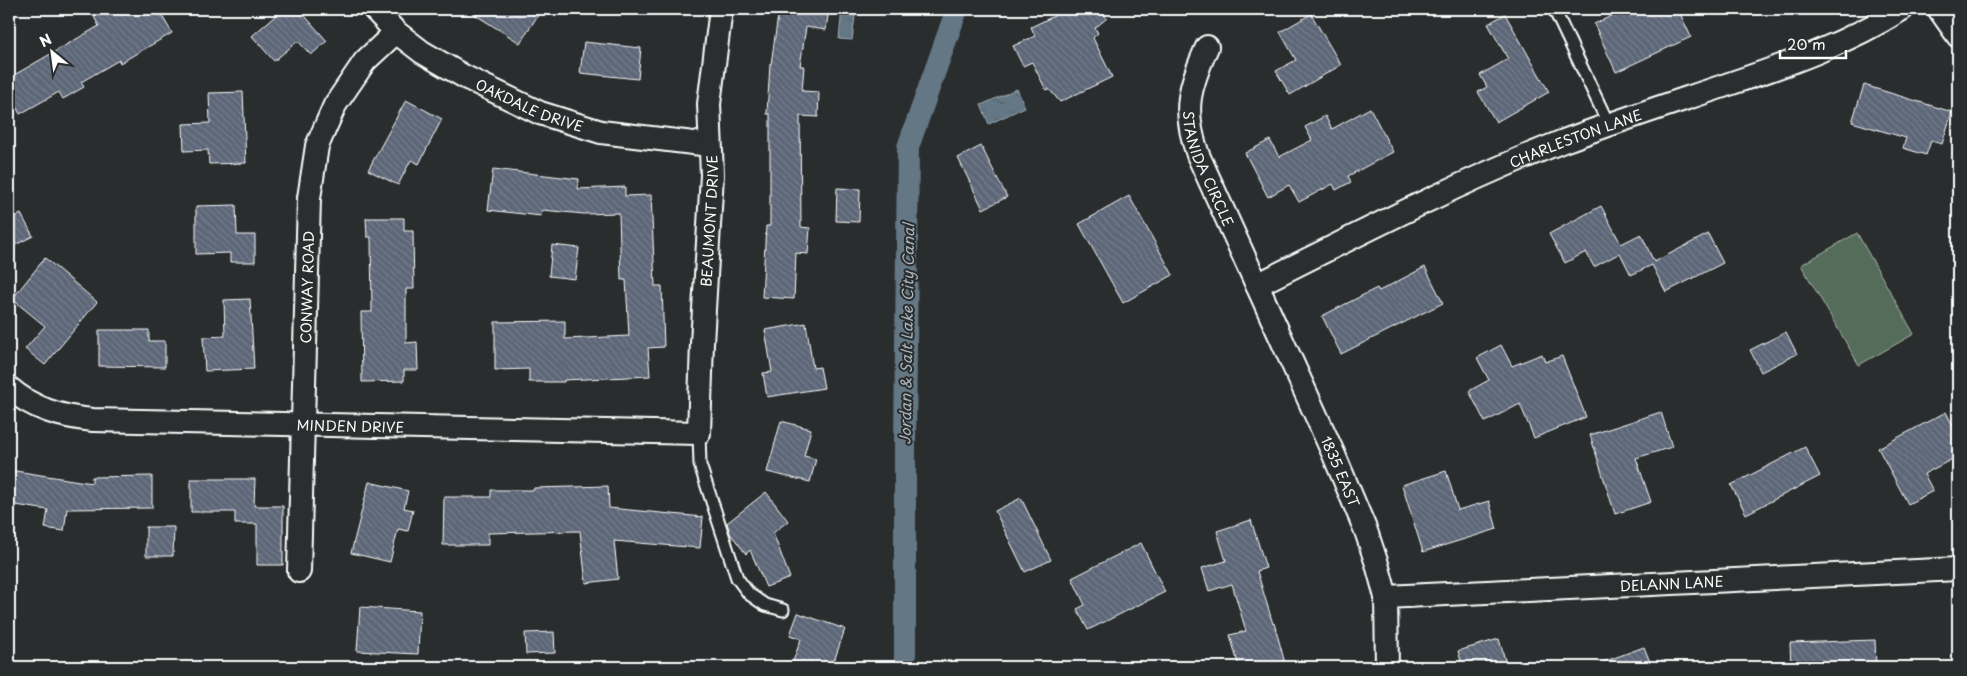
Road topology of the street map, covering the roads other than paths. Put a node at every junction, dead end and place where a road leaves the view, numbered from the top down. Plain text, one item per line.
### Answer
1 (374, 9) edge
2 (721, 9) edge
3 (1554, 9) edge
4 (1902, 9) edge
5 (1939, 9) edge
6 (396, 32) junction
7 (1958, 36) edge
8 (1207, 47) dead end
9 (1609, 125) junction
10 (710, 145) junction
11 (1257, 285) junction
12 (9, 388) edge
13 (303, 424) junction
14 (699, 433) junction
15 (1958, 569) edge
16 (299, 570) dead end
17 (1386, 597) junction
18 (783, 610) dead end
19 (1387, 667) edge

1 - 6 street, OAKDALE DRIVE
2 - 10 street, BEAUMONT DRIVE
3 - 9 lane
4 - 9 street, CHARLESTON LANE
5 - 7 street
6 - 10 street, OAKDALE DRIVE
6 - 13 street, CONWAY ROAD
8 - 11 street, STANIDA CIRCLE
9 - 11 street, CHARLESTON LANE
10 - 14 street, BEAUMONT DRIVE
11 - 17 street, 1835 EAST
12 - 13 street, MINDEN DRIVE
13 - 14 street, MINDEN DRIVE
13 - 16 street, CONWAY ROAD
14 - 18 lane
15 - 17 street, DELANN LANE
17 - 19 street, 1835 EAST

